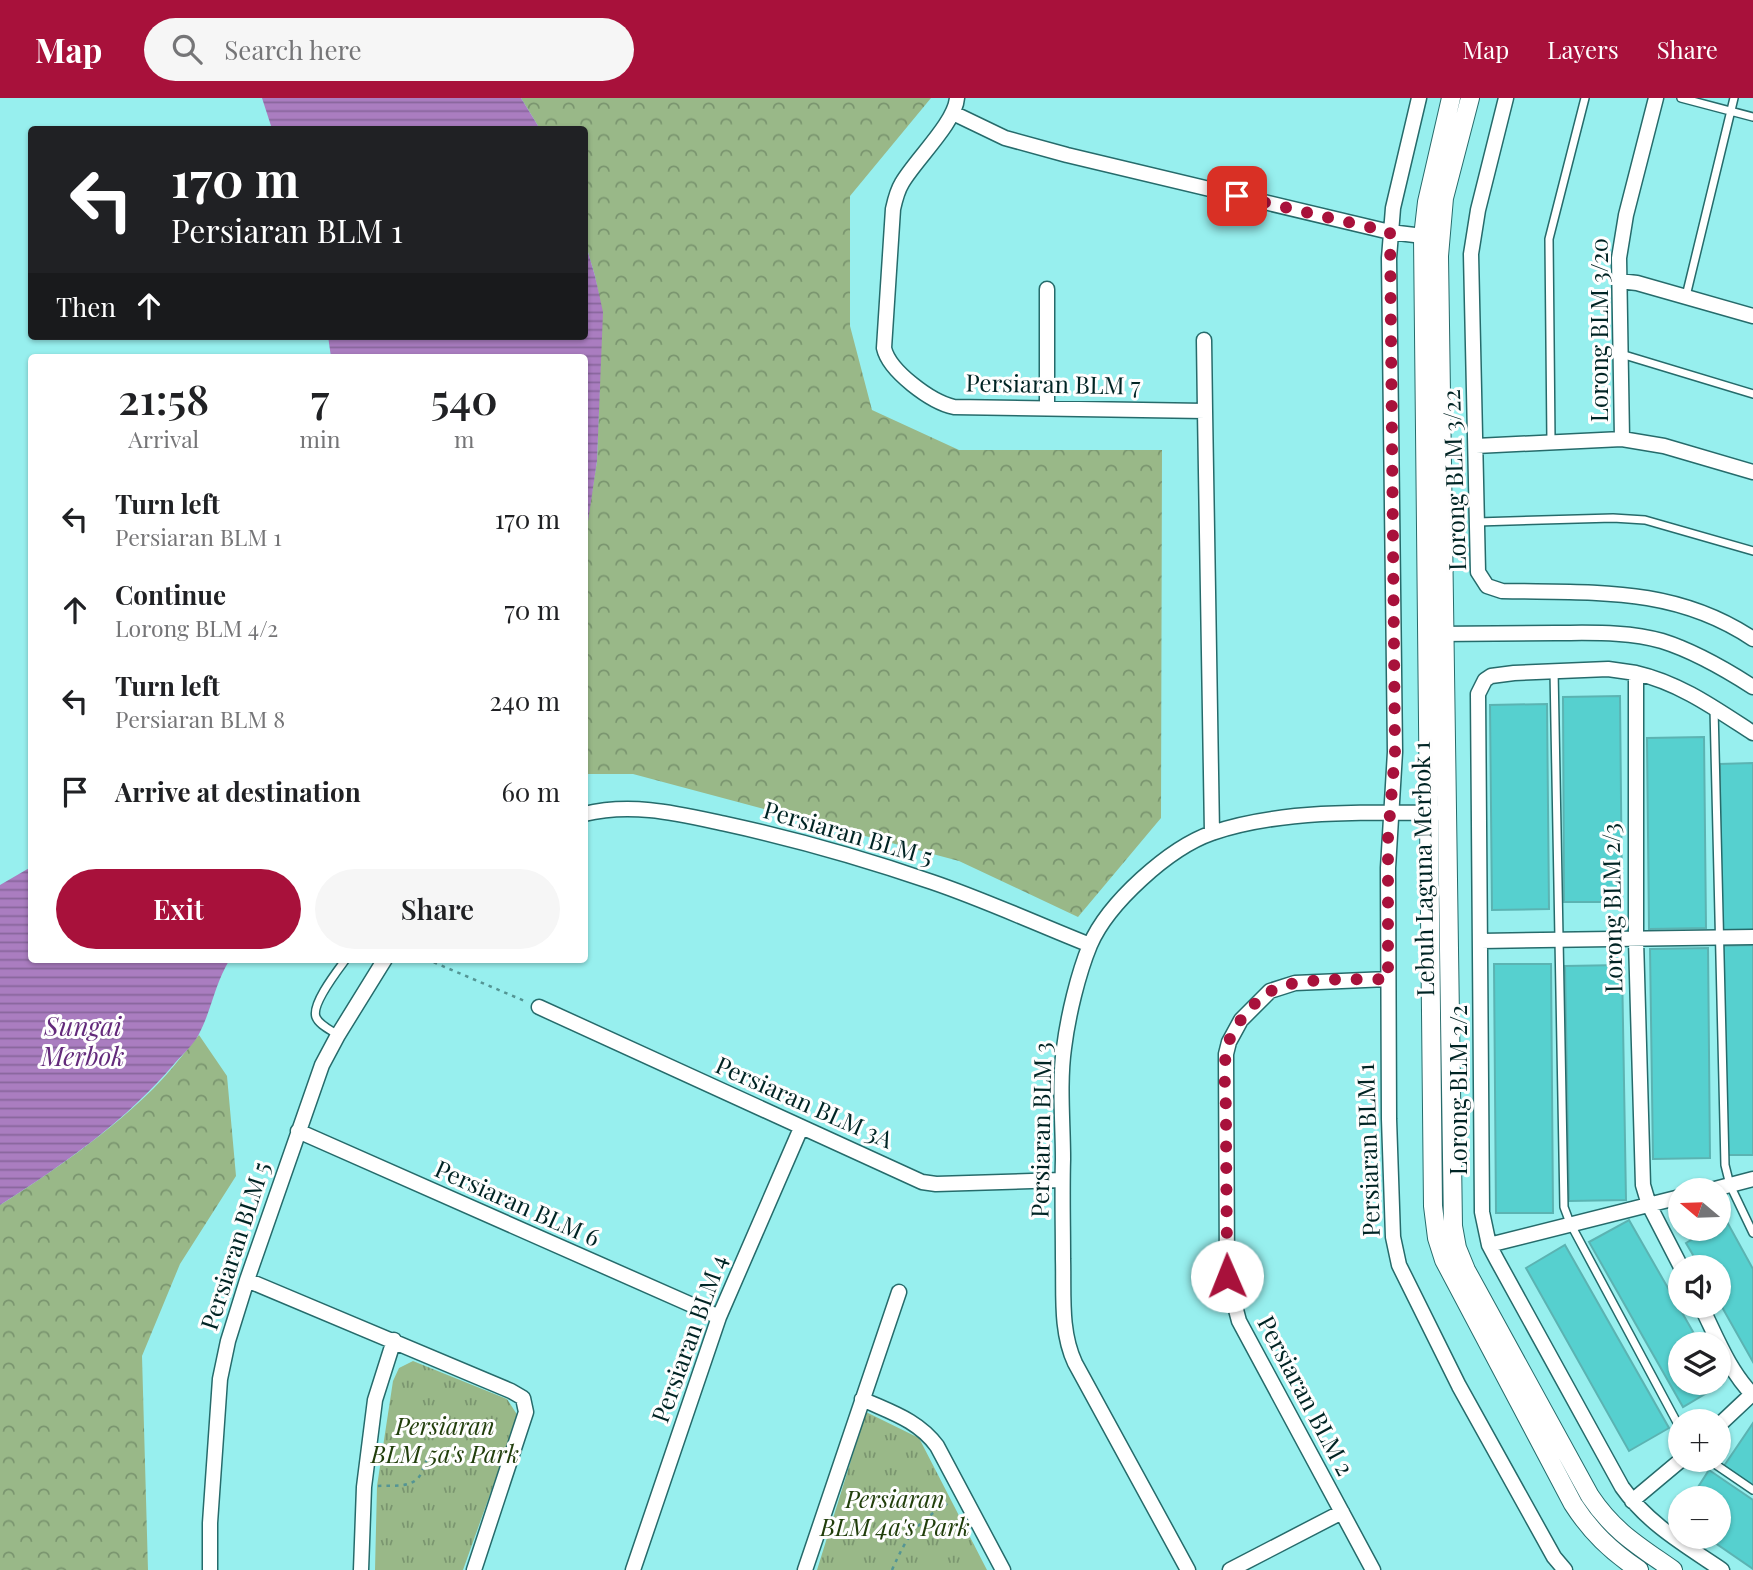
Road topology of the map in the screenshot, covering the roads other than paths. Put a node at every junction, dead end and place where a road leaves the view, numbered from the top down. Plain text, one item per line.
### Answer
1 (957, 98) edge
2 (1419, 98) edge
3 (1451, 98) edge
4 (1470, 98) edge
5 (1506, 98) edge
6 (1585, 98) edge
7 (1656, 98) edge
8 (1681, 98) edge
9 (1734, 98) edge
10 (1731, 112) junction
11 (953, 114) junction
12 (1753, 117) edge
13 (1390, 232) junction
14 (1431, 237) junction
15 (1619, 281) junction
16 (1047, 289) dead end
17 (1686, 296) junction
18 (1753, 316) edge
19 (1204, 340) dead end
20 (1621, 354) junction
21 (1753, 394) edge
22 (1047, 408) junction
23 (1205, 411) junction
24 (1622, 439) junction
25 (1551, 441) junction
26 (1476, 446) junction
27 (1753, 471) edge
28 (1477, 522) junction
29 (1753, 551) edge
30 (1437, 634) junction
31 (1753, 639) edge
32 (1554, 670) junction
33 (1636, 673) junction
34 (1753, 687) edge
35 (1714, 708) junction
36 (1753, 733) edge
37 (1391, 812) junction
38 (1429, 812) junction
39 (588, 813) edge
40 (1448, 813) junction
41 (1212, 833) junction
42 (1753, 937) edge
43 (1718, 938) junction
44 (1636, 940) junction
45 (1559, 941) junction
46 (1481, 942) junction
47 (1090, 945) junction
48 (343, 963) edge
49 (383, 963) edge
50 (1388, 979) junction
51 (539, 1007) road end
52 (338, 1035) junction
53 (801, 1128) junction
54 (298, 1131) junction
55 (1728, 1178) edge
56 (1753, 1179) edge
57 (1062, 1180) junction
58 (1731, 1185) edge
59 (1731, 1187) edge
60 (1668, 1201) edge
61 (1649, 1205) junction
62 (1570, 1223) junction
63 (1753, 1233) edge
64 (1489, 1245) junction
65 (1675, 1255) edge
66 (247, 1280) junction
67 (899, 1292) dead end
68 (719, 1317) junction
69 (1707, 1318) edge
70 (394, 1340) junction
71 (1752, 1395) edge
72 (862, 1399) junction
73 (1670, 1409) edge
74 (1731, 1414) edge
75 (1668, 1471) edge
76 (1727, 1472) edge
77 (1753, 1490) edge
78 (1632, 1501) junction
79 (1342, 1512) junction
80 (210, 1570) edge
81 (361, 1570) edge
82 (474, 1570) edge
83 (633, 1570) edge
84 (805, 1570) edge
85 (1003, 1570) edge
86 (1188, 1570) edge
87 (1230, 1570) edge
88 (1373, 1570) edge
89 (1566, 1570) edge
90 (1639, 1570) edge
91 (1673, 1570) edge
92 (1722, 1570) edge

1 - 11 street
2 - 13 street, Persiaran BLM 1
3 - 14 street, Lebuh Laguna Merbok 1
4 - 14 street, Lebuh Laguna Merbok 1
5 - 26 street, Lorong BLM 3/22
6 - 25 lane
7 - 15 street, Lorong BLM 3/20
8 - 10 lane
9 - 10 lane
10 - 12 lane
10 - 17 lane
11 - 13 street
11 - 22 street, Persiaran BLM 7
13 - 14 street
13 - 37 street, Persiaran BLM 1
14 - 30 street, Lebuh Laguna Merbok 1
15 - 17 street
15 - 20 street, Lorong BLM 3/20
16 - 22 street
17 - 18 street
19 - 23 street
20 - 21 lane
20 - 24 street, Lorong BLM 3/20
22 - 23 street, Persiaran BLM 7
23 - 41 street
24 - 25 street
24 - 27 street
25 - 26 street
26 - 28 street, Lorong BLM 3/22
28 - 29 lane
28 - 31 street, Lorong BLM 3/22
30 - 34 street
30 - 38 street, Lebuh Laguna Merbok 1
30 - 40 street, Lebuh Laguna Merbok 1
32 - 33 street, Lorong BLM 2/2
32 - 45 lane
32 - 46 street, Lorong BLM 2/2
33 - 35 street
33 - 44 street, Lorong BLM 2/3
35 - 36 street
35 - 43 lane
37 - 38 street, Persiaran BLM 3
37 - 41 street, Persiaran BLM 3
37 - 50 street, Persiaran BLM 1
38 - 40 street, Persiaran BLM 3
38 - 90 street, Lebuh Laguna Merbok 1
39 - 47 street, Persiaran BLM 5
40 - 91 street, Lebuh Laguna Merbok 1
41 - 47 street, Persiaran BLM 3
42 - 43 street
43 - 44 street
43 - 55 lane
44 - 45 street
44 - 61 street, Lorong BLM 2/3
45 - 46 street
45 - 62 lane
46 - 64 street, Lorong BLM 2/2
47 - 57 street, Persiaran BLM 3
48 - 52 lane
49 - 52 street, Persiaran BLM 5
50 - 79 street, Persiaran BLM 2
50 - 89 street, Persiaran BLM 1
51 - 53 street, Persiaran BLM 3A
52 - 54 street, Persiaran BLM 5
53 - 57 street, Persiaran BLM 3A
53 - 68 street, Persiaran BLM 4
54 - 66 street, Persiaran BLM 5
54 - 68 street, Persiaran BLM 6
56 - 58 street
57 - 86 street, Persiaran BLM 3
59 - 63 lane
60 - 61 street
61 - 62 street
61 - 65 street, Lorong BLM 2/3
62 - 64 street
62 - 73 lane
64 - 78 street, Lorong BLM 2/2
66 - 70 street
66 - 80 street, Persiaran BLM 5
67 - 72 street
68 - 83 street, Persiaran BLM 4
69 - 71 street
70 - 81 street
70 - 82 street
71 - 74 street
72 - 84 street
72 - 85 street
75 - 78 street
76 - 77 lane
78 - 92 street, Lorong BLM 2/2
79 - 87 street
79 - 88 street, Persiaran BLM 2

